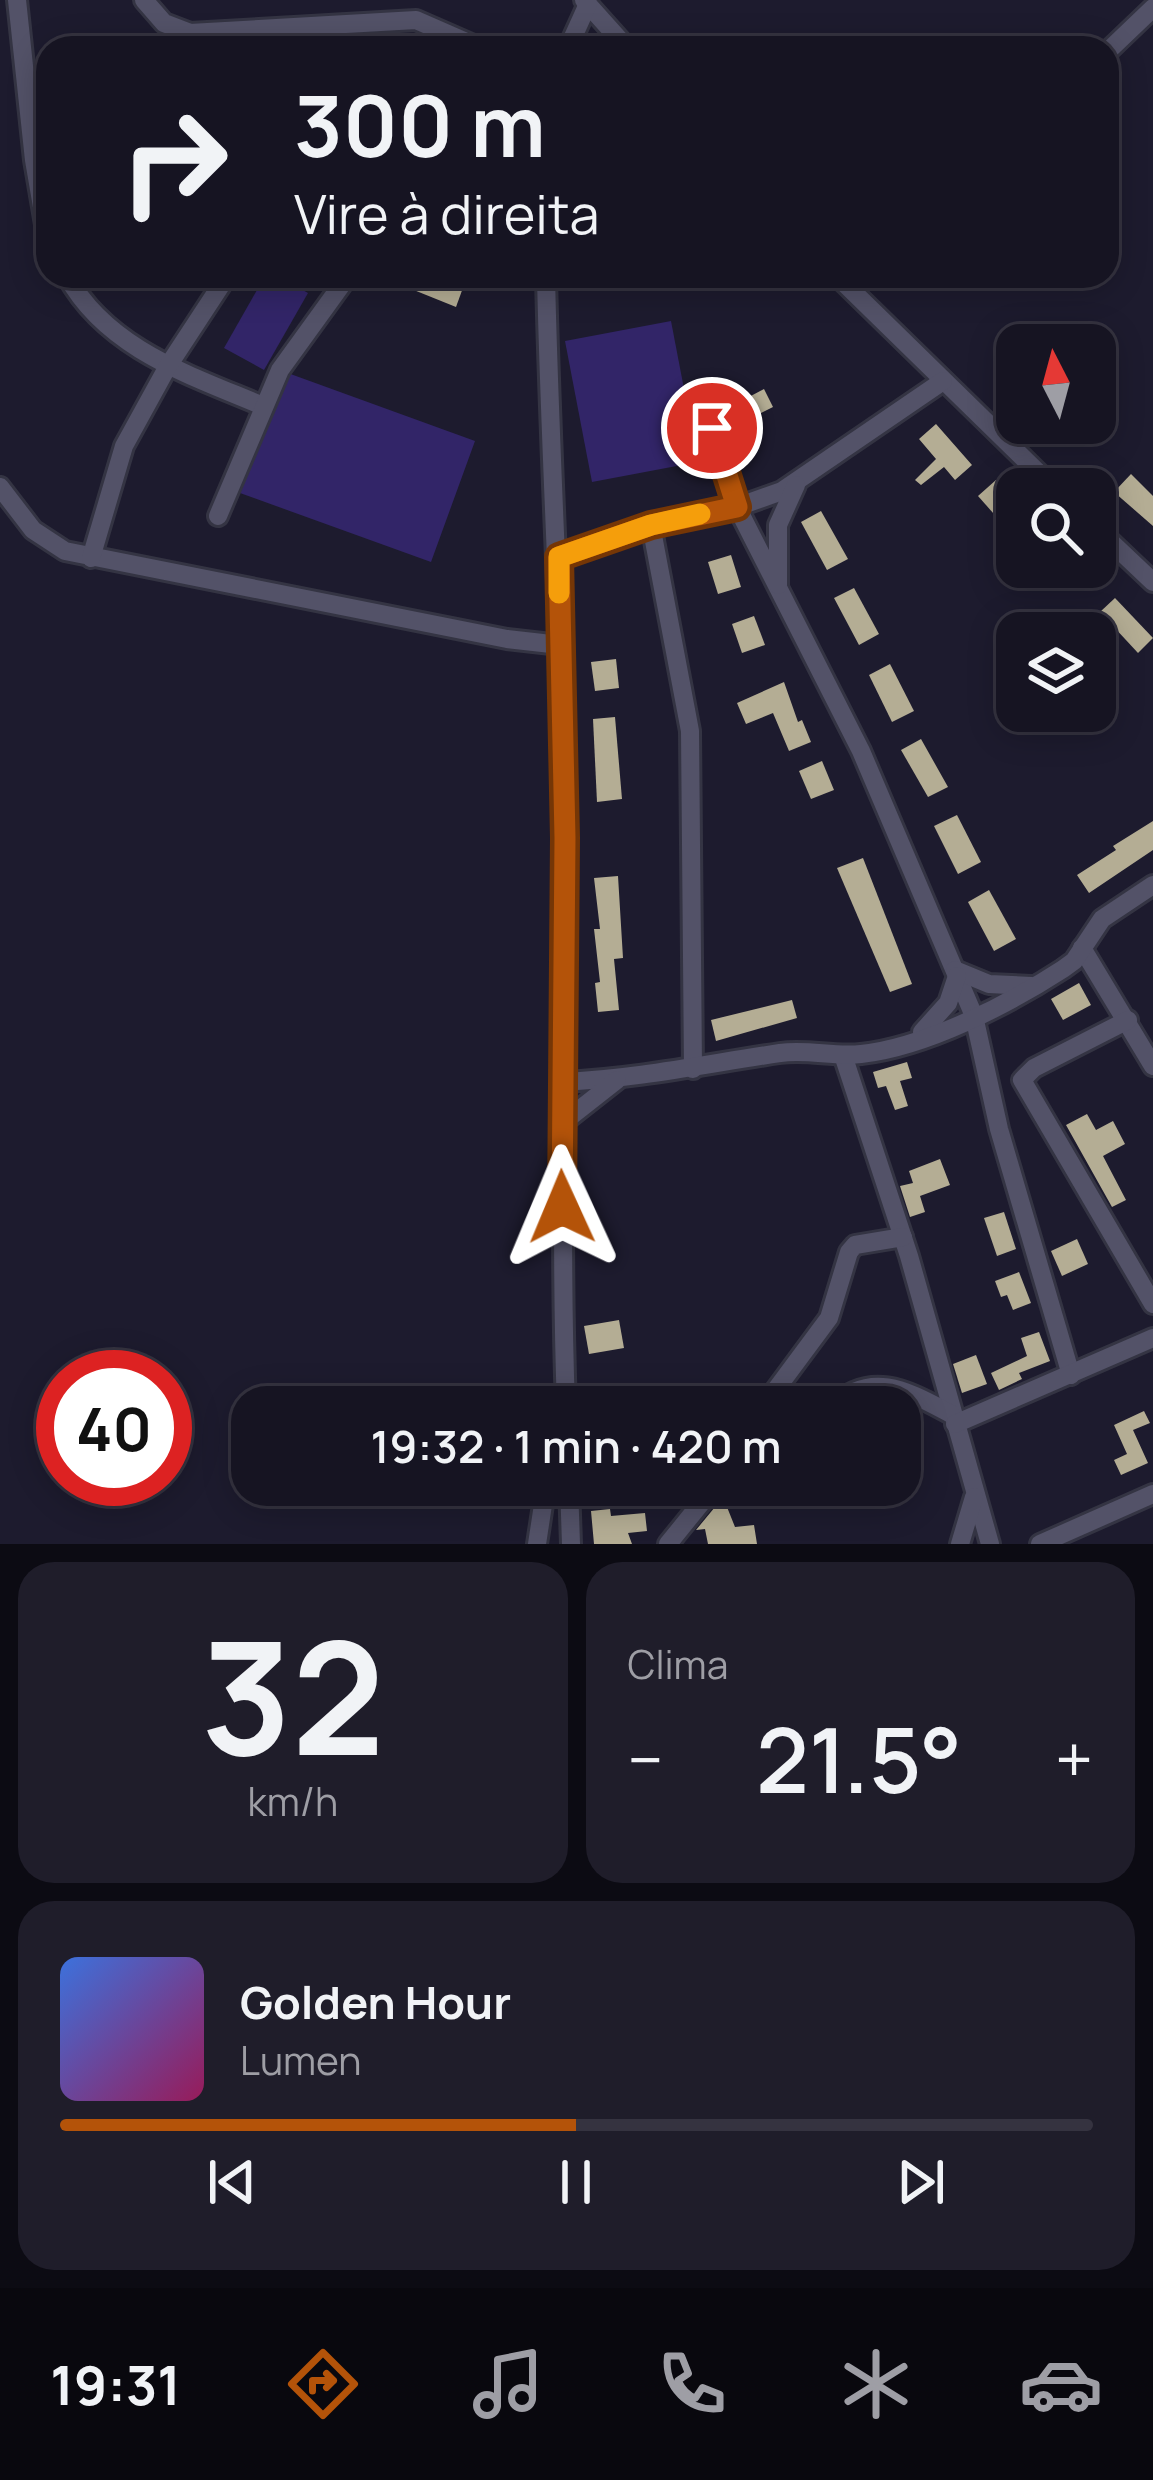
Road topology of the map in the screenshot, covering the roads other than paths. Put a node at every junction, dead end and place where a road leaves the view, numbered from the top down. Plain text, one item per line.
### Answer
1 (17, 0) edge
2 (144, 0) edge
3 (586, 2) edge
4 (1153, 8) edge
5 (442, 36) edge
6 (573, 36) edge
7 (616, 36) edge
8 (1119, 41) edge
9 (36, 172) edge
10 (73, 288) edge
11 (219, 288) edge
12 (339, 288) edge
13 (547, 288) edge
14 (849, 288) edge
15 (168, 366) junction
16 (944, 380) junction
17 (263, 406) junction
18 (712, 428) dead end
19 (1034, 468) edge
20 (798, 480) junction
21 (0, 487) edge
22 (737, 507) junction
23 (218, 516) dead end
24 (651, 525) junction
25 (1116, 547) edge
26 (559, 557) junction
27 (91, 558) junction
28 (1153, 582) edge
29 (779, 590) junction
30 (560, 645) junction
31 (1153, 885) edge
32 (1082, 949) junction
33 (956, 973) junction
34 (1035, 987) junction
35 (974, 1016) junction
36 (1128, 1020) junction
37 (914, 1040) junction
38 (843, 1055) junction
39 (1153, 1066) edge
40 (693, 1069) junction
41 (617, 1080) junction
42 (562, 1082) junction
43 (561, 1124) junction
44 (903, 1237) junction
45 (1153, 1304) edge
46 (1153, 1338) edge
47 (1071, 1376) junction
48 (566, 1386) edge
49 (779, 1386) edge
50 (921, 1400) edge
51 (953, 1419) junction
52 (975, 1492) junction
53 (1149, 1503) edge
54 (543, 1506) edge
55 (570, 1506) edge
56 (701, 1506) edge
57 (537, 1544) edge
58 (571, 1544) edge
59 (668, 1544) edge
60 (960, 1544) edge
61 (990, 1544) edge
62 (1040, 1544) edge

1 - 9 street
2 - 5 street
3 - 6 street
3 - 7 street
4 - 8 street
10 - 15 street
11 - 15 street
12 - 17 street
13 - 26 street
14 - 16 street
15 - 17 street
15 - 27 street
16 - 19 street
16 - 20 street
17 - 23 street
18 - 22 street
20 - 22 street
20 - 29 street
21 - 27 street
22 - 24 street
22 - 29 street
24 - 26 street
24 - 40 street
25 - 28 street
26 - 30 street
27 - 30 street
29 - 33 street
30 - 42 street
31 - 32 street
32 - 34 street
32 - 36 street
33 - 34 street
33 - 35 street
33 - 37 street
34 - 35 street
35 - 37 street
35 - 47 street
36 - 39 street
36 - 45 street
37 - 38 street
38 - 40 street
38 - 44 street
40 - 41 street
41 - 42 street
41 - 43 street
42 - 43 street
43 - 48 street
44 - 49 street
44 - 51 street
46 - 47 street
47 - 51 street
50 - 51 street
51 - 52 street
52 - 60 street
52 - 61 street
53 - 62 street
54 - 57 street
55 - 58 street
56 - 59 street

